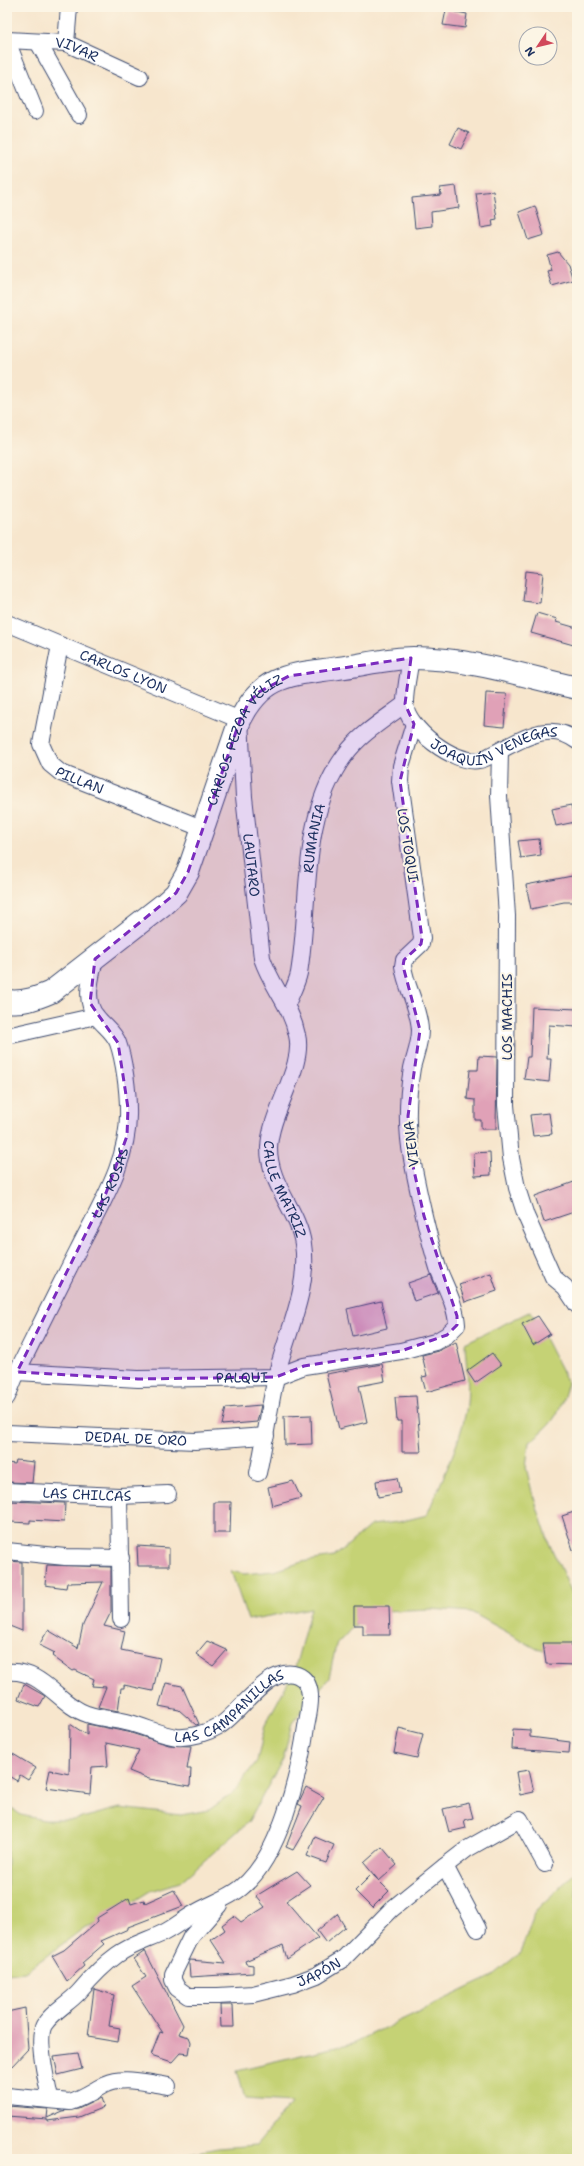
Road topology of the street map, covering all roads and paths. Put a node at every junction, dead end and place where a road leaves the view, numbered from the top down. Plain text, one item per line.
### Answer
1 (69, 7) edge
2 (7, 40) edge
3 (38, 42) junction
4 (66, 43) junction
5 (140, 78) dead end
6 (35, 111) dead end
7 (79, 115) dead end
8 (7, 623) edge
9 (60, 645) junction
10 (411, 658) junction
11 (577, 688) edge
12 (405, 704) junction
13 (240, 720) junction
14 (414, 724) junction
15 (577, 741) edge
16 (500, 751) junction
17 (204, 829) junction
18 (95, 959) junction
19 (404, 960) joint
20 (7, 1001) edge
21 (287, 1004) junction
22 (96, 1016) junction
23 (7, 1036) edge
24 (577, 1305) edge
25 (457, 1325) joint
26 (17, 1372) junction
27 (276, 1377) junction
28 (7, 1397) edge
29 (7, 1433) edge
30 (266, 1436) junction
31 (258, 1473) dead end
32 (7, 1491) edge
33 (168, 1494) dead end
34 (119, 1496) junction
35 (7, 1551) edge
36 (121, 1558) junction
37 (120, 1619) dead end
38 (7, 1672) edge
39 (545, 1864) dead end
40 (445, 1866) junction
41 (224, 1899) junction
42 (478, 1929) dead end
43 (168, 2086) dead end
44 (7, 2096) edge
45 (50, 2100) junction

1 - 4 street
2 - 3 street, VIVAR
2 - 6 street
3 - 4 street, VIVAR
3 - 7 street
4 - 5 street, VIVAR
8 - 9 street, CARLOS LYON
9 - 13 street, CARLOS LYON
9 - 17 street, PILLAN
10 - 11 main road, CARLOS PEZOA VÉLIZ
10 - 12 street
10 - 13 main road, CARLOS PEZOA VÉLIZ
12 - 14 street, JOAQUÍN VENEGAS
12 - 21 street, RUMANIA
13 - 17 main road, CARLOS PEZOA VÉLIZ
13 - 21 street, LAUTARO
14 - 16 street, JOAQUÍN VENEGAS
14 - 19 street, LOS TOQUI
15 - 16 street, JOAQUÍN VENEGAS
16 - 24 street, LOS MACHIS
17 - 18 main road, CARLOS PEZOA VÉLIZ
18 - 20 main road, CARLOS PEZOA VÉLIZ
18 - 22 street, LAS ROSAS
19 - 25 street, VIENA
21 - 27 street, CALLE MATRIZ
22 - 23 street
22 - 26 street, LAS ROSAS
25 - 27 street, PALQUI
26 - 27 street, PALQUI
26 - 28 street, LAS ROSAS
27 - 30 street
29 - 30 street, DEDAL DE ORO
30 - 31 street
32 - 34 street, LAS CHILCAS
33 - 34 street, LAS CHILCAS
34 - 36 street
35 - 36 street
36 - 37 street
38 - 41 street, LAS CAMPANILLAS
39 - 40 street, JAPÓN
40 - 41 street, JAPÓN
40 - 42 street
41 - 45 street, LAS CAMPANILLAS
43 - 45 street
44 - 45 street

